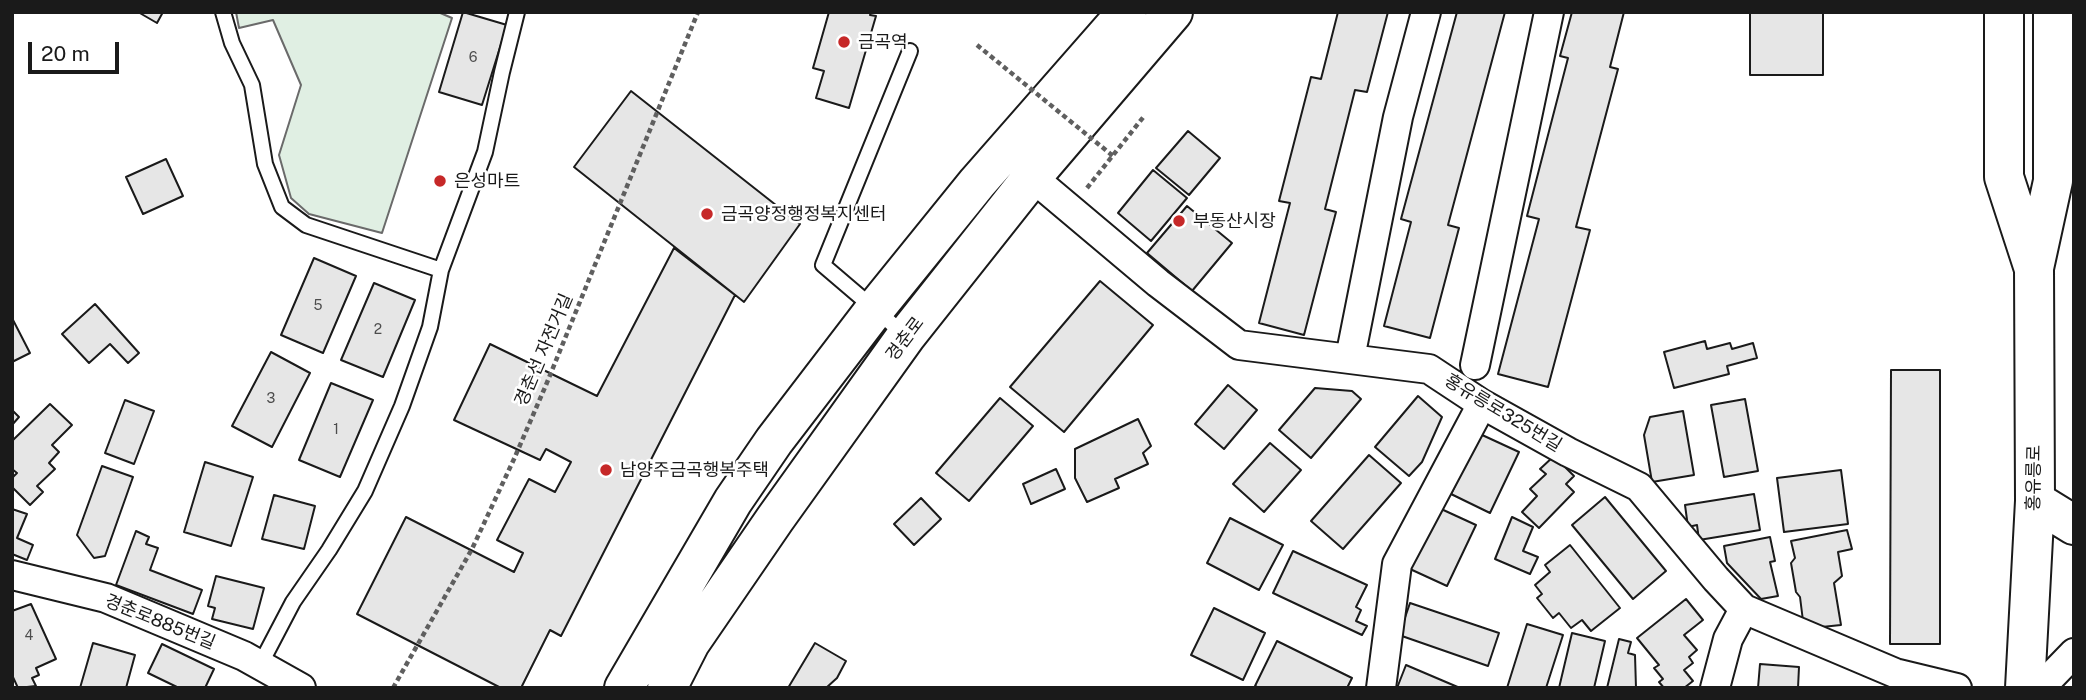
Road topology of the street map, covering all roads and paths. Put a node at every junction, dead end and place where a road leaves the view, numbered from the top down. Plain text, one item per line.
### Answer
1 (223, 12) edge
2 (517, 12) edge
3 (698, 12) edge
4 (1173, 12) edge
5 (1426, 12) edge
6 (1549, 12) edge
7 (2004, 12) edge
8 (2053, 12) edge
9 (1115, 21) edge
10 (977, 45) dead end
11 (910, 51) dead end
12 (1145, 115) dead end
13 (1112, 156) junction
14 (1032, 177) junction
15 (1087, 189) dead end
16 (2034, 268) junction
17 (441, 270) junction
18 (875, 309) junction
19 (906, 336) junction
20 (1350, 358) junction
21 (1475, 365) dead end
22 (1482, 404) junction
23 (2035, 501) junction
24 (2074, 525) edge
25 (12, 575) edge
26 (1744, 609) junction
27 (2074, 653) edge
28 (260, 665) junction
29 (301, 688) edge
30 (393, 688) edge
31 (624, 688) edge
32 (667, 688) edge
33 (1381, 688) edge
34 (1715, 688) edge
35 (1957, 688) edge
36 (2025, 688) edge
37 (2040, 688) edge

1 - 17 lane
2 - 17 lane
3 - 30 path, 경춘선 자전거길
4 - 14 street, 경춘로
5 - 20 street
6 - 21 street
7 - 16 street, 홍유릉로
8 - 16 street, 홍유릉로
9 - 18 street
10 - 13 path, bridge
11 - 18 lane
12 - 13 path
13 - 15 path
14 - 19 street, 경춘로
14 - 20 street, 홍유릉로325번길
16 - 23 street, 홍유릉로
17 - 28 lane
18 - 19 lane
18 - 31 street
19 - 32 street, 경춘로
20 - 22 street, 홍유릉로325번길
22 - 26 street, 홍유릉로325번길
22 - 33 street
23 - 24 street
23 - 36 street, 홍유릉로
25 - 28 street, 경춘로885번길
26 - 34 street
26 - 35 street, 홍유릉로325번길
27 - 37 street
28 - 29 street, 경춘로885번길

